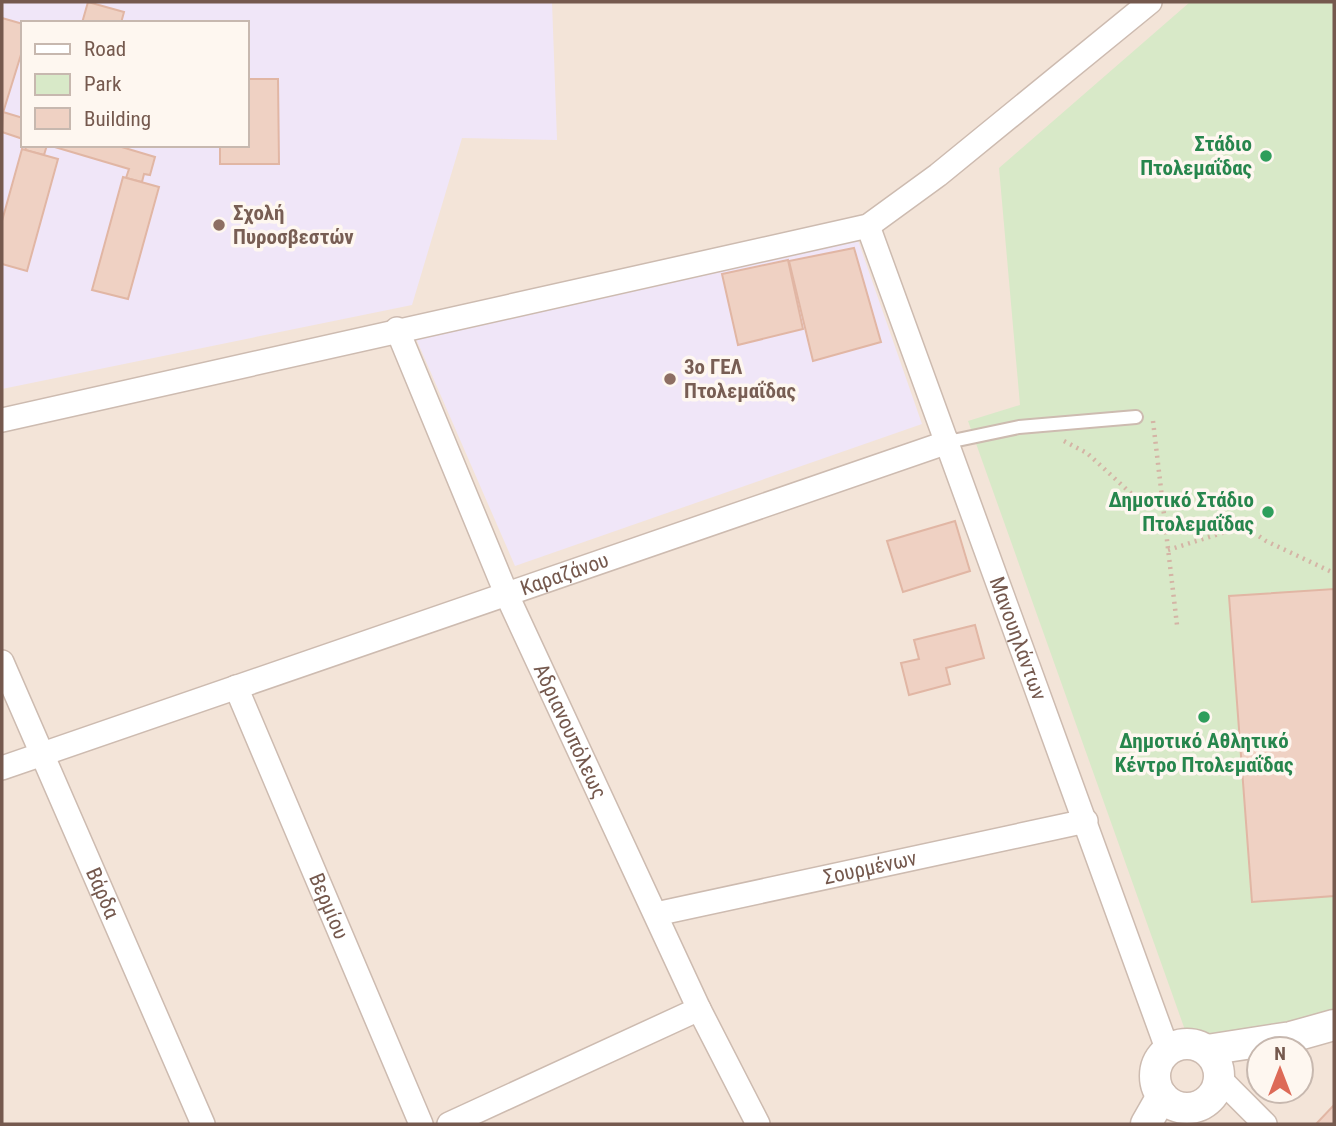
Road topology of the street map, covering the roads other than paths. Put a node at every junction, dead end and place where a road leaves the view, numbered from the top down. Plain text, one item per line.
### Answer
1 (1150, 2) edge
2 (868, 226) junction
3 (397, 329) junction
4 (1136, 417) road end
5 (2, 420) edge
6 (948, 442) junction
7 (506, 593) junction
8 (2, 662) edge
9 (236, 687) junction
10 (41, 755) junction
11 (2, 768) edge
12 (1086, 821) junction
13 (656, 914) junction
14 (699, 1009) junction
15 (1334, 1025) edge
16 (1207, 1050) junction
17 (1168, 1051) junction
18 (1220, 1079) junction
19 (1162, 1097) junction
20 (756, 1123) edge
21 (203, 1124) edge
22 (421, 1124) edge
23 (449, 1124) edge
24 (1146, 1124) edge
25 (1265, 1124) edge

1 - 2 street
2 - 3 street
2 - 6 street, Μανουηλάντων
3 - 5 street
3 - 7 street, Αδριανουπόλεως
4 - 6 lane, Καραζάνου
6 - 7 street, Καραζάνου
6 - 12 street, Μανουηλάντων
7 - 9 street, Καραζάνου
7 - 13 street, Αδριανουπόλεως
8 - 10 street, Βάρδα
9 - 10 street, Καραζάνου
9 - 22 street, Βερμίου
10 - 11 street, Καραζάνου
10 - 21 street, Βάρδα
12 - 13 street, Σουρμένων
12 - 17 street, Μανουηλάντων
13 - 14 street, Αδριανουπόλεως
14 - 20 street, Αδριανουπόλεως
14 - 23 street
15 - 16 street
16 - 17 street
16 - 18 street
17 - 19 street
18 - 19 street
18 - 25 street
19 - 24 street

